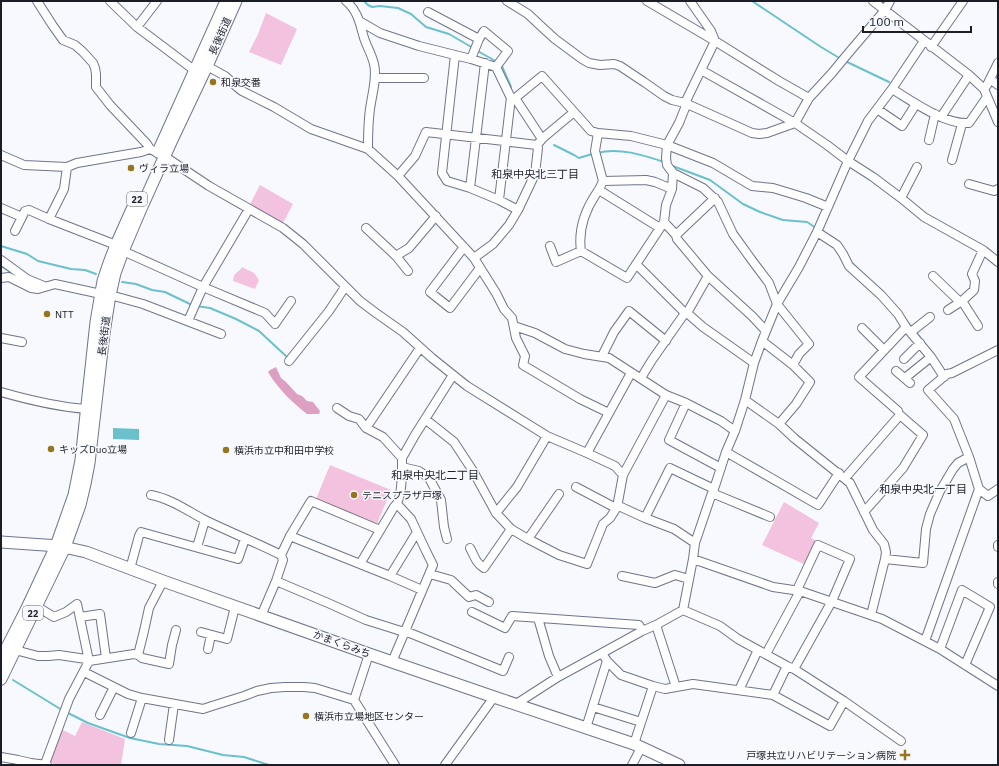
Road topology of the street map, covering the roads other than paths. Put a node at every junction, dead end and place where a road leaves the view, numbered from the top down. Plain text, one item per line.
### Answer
1 (37, 1) edge
2 (110, 1) edge
3 (157, 1) edge
4 (226, 1) edge
5 (236, 1) edge
6 (346, 1) edge
7 (506, 1) edge
8 (648, 1) edge
9 (690, 1) edge
10 (873, 1) edge
11 (890, 1) edge
12 (963, 1) edge
13 (885, 10) junction
14 (428, 12) dead end
15 (361, 22) junction
16 (137, 27) junction
17 (715, 41) junction
18 (924, 41) junction
19 (931, 47) junction
20 (475, 49) junction
21 (455, 55) junction
22 (485, 63) junction
23 (998, 63) edge
24 (498, 64) junction
25 (207, 66) junction
26 (194, 70) junction
27 (701, 70) junction
28 (969, 75) junction
29 (376, 78) junction
30 (424, 78) dead end
31 (990, 78) junction
32 (998, 85) edge
33 (892, 89) junction
34 (984, 89) junction
35 (515, 97) junction
36 (809, 98) junction
37 (987, 98) junction
38 (685, 103) junction
39 (916, 104) junction
40 (877, 109) junction
41 (574, 112) junction
42 (938, 115) junction
43 (998, 122) edge
44 (795, 123) junction
45 (962, 124) junction
46 (598, 133) junction
47 (447, 134) junction
48 (476, 138) junction
49 (542, 139) junction
50 (929, 140) dead end
51 (506, 142) junction
52 (668, 145) junction
53 (368, 149) junction
54 (157, 152) junction
55 (1, 155) edge
56 (952, 160) dead end
57 (848, 161) junction
58 (66, 166) junction
59 (917, 167) dead end
60 (674, 173) junction
61 (398, 176) junction
62 (603, 181) junction
63 (969, 184) dead end
64 (470, 188) junction
65 (672, 189) junction
66 (998, 189) edge
67 (599, 190) junction
68 (715, 198) junction
69 (901, 198) junction
70 (499, 200) junction
71 (828, 207) junction
72 (1, 208) edge
73 (249, 209) junction
74 (518, 210) junction
75 (436, 216) junction
76 (22, 217) junction
77 (49, 219) junction
78 (662, 225) junction
79 (366, 228) dead end
80 (818, 229) junction
81 (15, 231) dead end
82 (676, 235) junction
83 (550, 246) dead end
84 (464, 247) junction
85 (119, 248) junction
86 (983, 250) junction
87 (581, 251) junction
88 (396, 256) junction
89 (474, 258) junction
90 (1, 260) edge
91 (998, 262) edge
92 (636, 264) junction
93 (480, 268) junction
94 (408, 271) dead end
95 (708, 276) junction
96 (933, 276) dead end
97 (1, 278) edge
98 (45, 287) junction
99 (203, 287) junction
100 (345, 287) junction
101 (105, 294) junction
102 (291, 301) dead end
103 (961, 301) junction
104 (777, 304) junction
105 (948, 310) dead end
106 (686, 313) junction
107 (930, 317) dead end
108 (188, 321) junction
109 (514, 326) junction
110 (978, 326) dead end
111 (862, 328) dead end
112 (912, 329) junction
113 (766, 331) junction
114 (221, 334) dead end
115 (1, 338) edge
116 (666, 341) junction
117 (762, 341) junction
118 (22, 342) dead end
119 (920, 343) junction
120 (420, 348) junction
121 (884, 350) junction
122 (998, 350) edge
123 (602, 356) junction
124 (931, 357) junction
125 (904, 359) dead end
126 (289, 361) dead end
127 (754, 363) junction
128 (793, 364) junction
129 (896, 371) dead end
130 (631, 372) junction
131 (453, 375) junction
132 (944, 377) junction
133 (641, 378) junction
134 (1, 392) edge
135 (666, 395) junction
136 (746, 400) junction
137 (686, 403) junction
138 (337, 408) dead end
139 (87, 409) junction
140 (898, 411) dead end
141 (609, 413) junction
142 (425, 419) junction
143 (779, 424) junction
144 (367, 427) junction
145 (735, 431) junction
146 (547, 436) junction
147 (726, 452) junction
148 (587, 453) junction
149 (404, 455) junction
150 (969, 457) junction
151 (402, 467) junction
152 (721, 468) junction
153 (623, 475) junction
154 (842, 475) junction
155 (576, 487) dead end
156 (979, 489) junction
157 (998, 489) edge
158 (713, 491) junction
159 (559, 494) dead end
160 (152, 495) dead end
161 (397, 504) junction
162 (617, 507) junction
163 (496, 512) junction
164 (864, 512) junction
165 (770, 517) dead end
166 (645, 518) junction
167 (205, 520) junction
168 (511, 529) junction
169 (380, 530) junction
170 (417, 532) junction
171 (290, 536) junction
172 (245, 539) junction
173 (447, 539) dead end
174 (528, 539) junction
175 (1, 542) edge
176 (695, 543) junction
177 (60, 546) junction
178 (197, 547) junction
179 (470, 548) dead end
180 (281, 555) junction
181 (694, 559) junction
182 (886, 559) junction
183 (360, 564) junction
184 (130, 569) junction
185 (430, 574) junction
186 (390, 576) junction
187 (622, 576) dead end
188 (689, 579) junction
189 (163, 581) junction
190 (276, 582) junction
191 (422, 590) junction
192 (799, 590) junction
193 (832, 601) junction
194 (489, 602) dead end
195 (36, 606) junction
196 (235, 607) junction
197 (683, 610) junction
198 (472, 612) dead end
199 (871, 615) junction
200 (261, 616) junction
201 (80, 617) junction
202 (538, 618) junction
203 (656, 625) junction
204 (176, 630) dead end
205 (405, 631) junction
206 (642, 631) junction
207 (201, 632) dead end
208 (211, 635) junction
209 (925, 641) junction
210 (208, 649) dead end
211 (940, 649) junction
212 (15, 650) junction
213 (762, 652) junction
214 (602, 653) junction
215 (369, 654) junction
216 (138, 656) junction
217 (106, 658) junction
218 (509, 658) dead end
219 (1, 659) edge
220 (89, 661) junction
221 (607, 661) junction
222 (392, 662) junction
223 (965, 665) junction
224 (791, 668) junction
225 (84, 672) junction
226 (558, 677) junction
227 (1, 679) edge
228 (653, 686) junction
229 (998, 686) edge
230 (114, 687) junction
231 (676, 687) junction
232 (739, 690) junction
233 (773, 695) junction
234 (142, 698) junction
235 (494, 698) junction
236 (354, 700) junction
237 (844, 701) junction
238 (174, 704) junction
239 (516, 704) junction
240 (593, 707) junction
241 (100, 715) dead end
242 (641, 722) junction
243 (586, 728) junction
244 (131, 733) dead end
245 (169, 740) dead end
246 (901, 741) dead end
247 (638, 746) junction
248 (1, 757) edge
249 (46, 765) edge
250 (395, 765) edge
251 (445, 765) edge
252 (632, 765) edge
253 (679, 765) edge

1 - 54 street
2 - 16 street
3 - 16 street
4 - 26 main road, 長後街道 / 22
5 - 25 main road, 長後街道 / 22
6 - 15 street
7 - 38 street
8 - 17 street
9 - 17 street
10 - 13 street
11 - 13 street
12 - 19 street
13 - 18 street
13 - 36 street
14 - 20 street
15 - 21 street
15 - 29 street
16 - 26 street
17 - 27 street
17 - 36 street
18 - 19 street
18 - 33 street
19 - 28 street
20 - 21 street
20 - 22 street
20 - 24 street
21 - 47 street
22 - 24 street
22 - 48 street
23 - 31 street
24 - 35 street
25 - 53 street
25 - 54 main road, 長後街道 / 22
26 - 54 main road, 長後街道 / 22
27 - 38 street
27 - 44 street
28 - 34 street
28 - 42 street
29 - 30 street
29 - 53 street
31 - 32 street
31 - 34 street
33 - 39 street
33 - 40 street
34 - 37 street
35 - 41 street
35 - 49 street
35 - 51 street
36 - 44 street
37 - 43 street
37 - 45 street
38 - 44 street
38 - 52 street
39 - 40 street
39 - 42 street
40 - 57 street
41 - 46 street
41 - 49 street
42 - 45 street
42 - 50 street
44 - 57 street
45 - 56 street
46 - 52 street
46 - 62 street
47 - 48 street
47 - 61 street
47 - 64 street
48 - 51 street
48 - 64 street
49 - 51 street
49 - 74 street
51 - 70 street
52 - 60 street
52 - 71 street
53 - 61 street
54 - 58 street
54 - 73 street
54 - 85 main road, 長後街道 / 22
55 - 58 street
57 - 69 street
57 - 71 street
58 - 77 street
59 - 69 street
60 - 65 street
60 - 68 street
61 - 75 street
62 - 65 street
62 - 67 street
63 - 66 street
64 - 70 street
65 - 78 street
67 - 78 street
67 - 87 street
68 - 82 street
68 - 104 street
69 - 86 street
70 - 74 street
71 - 80 street
72 - 76 street
73 - 99 street
73 - 100 street
74 - 89 street
75 - 84 street
75 - 88 street
76 - 77 street
76 - 81 street
77 - 85 street
78 - 82 street
78 - 92 street
79 - 88 street
80 - 104 street
80 - 112 street
82 - 95 street
83 - 87 street
84 - 89 street
84 - 93 street
85 - 99 street
85 - 101 main road, 長後街道 / 22
86 - 91 street
86 - 103 street
87 - 92 street
88 - 94 street
89 - 93 street
90 - 98 street
92 - 106 street
93 - 109 street
95 - 106 street
95 - 113 street
96 - 103 street
97 - 98 street
98 - 101 street
99 - 102 street
99 - 108 street
100 - 120 street
100 - 126 street
101 - 108 street
101 - 139 main road, 長後街道 / 22
101 - 177 main road, 長後街道 / 22
103 - 105 street
103 - 110 street
104 - 113 street
104 - 128 street
106 - 116 street
106 - 127 street
107 - 112 street
108 - 114 street
109 - 123 street
109 - 141 street
111 - 121 street
112 - 119 street
112 - 121 street
113 - 117 street
115 - 118 street
116 - 123 street
116 - 133 street
117 - 127 street
117 - 128 street
119 - 124 street
119 - 125 street
120 - 131 street
120 - 144 street
121 - 140 street
122 - 132 street
123 - 130 street
124 - 129 street
124 - 132 street
127 - 136 street
128 - 143 street
130 - 133 street
130 - 141 street
131 - 142 street
131 - 146 street
132 - 150 street
133 - 135 street
134 - 139 street
135 - 137 street
135 - 153 street
136 - 143 street
136 - 145 street
137 - 145 street
137 - 152 street
138 - 144 street
139 - 177 main road, 長後街道 / 22
141 - 148 street
142 - 149 street
142 - 163 street
143 - 154 street
144 - 149 street
145 - 147 street
146 - 148 street
146 - 163 street
147 - 152 street
147 - 154 street
148 - 153 street
149 - 151 street
150 - 156 street
150 - 182 street
151 - 161 street
151 - 173 street
152 - 158 street
153 - 162 street
154 - 164 street
154 - 164 street
155 - 162 street
156 - 157 street
156 - 209 street
158 - 165 street
158 - 166 street
158 - 176 street
159 - 174 street
160 - 167 street
161 - 169 street
161 - 170 street
162 - 166 street
162 - 174 street
163 - 168 street
164 - 182 street
166 - 176 street
167 - 172 street
167 - 178 street
168 - 174 street
168 - 179 street
169 - 171 street
169 - 183 street
170 - 185 street
170 - 186 street
171 - 180 street
171 - 183 street
172 - 178 street
172 - 180 street
175 - 177 main road, かまくらみち
176 - 181 street
177 - 184 main road, かまくらみち
177 - 195 main road, 長後街道 / 22
177 - 219 main road, 長後街道 / 22
178 - 184 street
180 - 190 street
181 - 188 street
181 - 192 street
182 - 199 street
183 - 186 street
184 - 189 main road, かまくらみち
185 - 191 street
185 - 194 street
186 - 191 street
187 - 188 street
188 - 197 street
189 - 196 main road, かまくらみち
189 - 216 street
190 - 200 street
190 - 205 street
191 - 205 street
192 - 193 street
192 - 193 street
192 - 213 street
193 - 199 street
193 - 224 street
195 - 201 street
195 - 212 main road, 長後街道 / 22
196 - 200 main road, かまくらみち
196 - 208 street
197 - 203 street
197 - 213 street
198 - 202 street
199 - 209 street
200 - 215 main road, かまくらみち
201 - 217 street
201 - 220 street
202 - 206 street
202 - 226 street
203 - 206 street
203 - 231 street
204 - 216 street
205 - 218 street
205 - 222 street
206 - 214 street
207 - 208 street
208 - 210 street
209 - 211 street
211 - 223 street
211 - 223 street
212 - 220 street
212 - 227 main road, 長後街道 / 22
213 - 224 street
213 - 232 street
214 - 221 street
214 - 226 street
215 - 222 main road, かまくらみち
215 - 236 street
216 - 217 street
217 - 220 street
220 - 225 street
221 - 228 street
221 - 240 street
222 - 235 main road, かまくらみち
223 - 229 street
224 - 233 street
224 - 237 street
225 - 230 street
225 - 249 street
226 - 239 street
228 - 231 street
228 - 242 street
230 - 234 street
230 - 241 street
231 - 232 street
232 - 233 street
233 - 237 street
234 - 238 street
234 - 244 street
235 - 239 main road, かまくらみち
235 - 251 street
236 - 238 street
236 - 250 street
237 - 246 street
238 - 245 street
239 - 243 main road, かまくらみち
240 - 242 street
240 - 243 street
242 - 247 street
243 - 247 main road, かまくらみち
247 - 252 street
247 - 253 main road, かまくらみち
248 - 249 street

